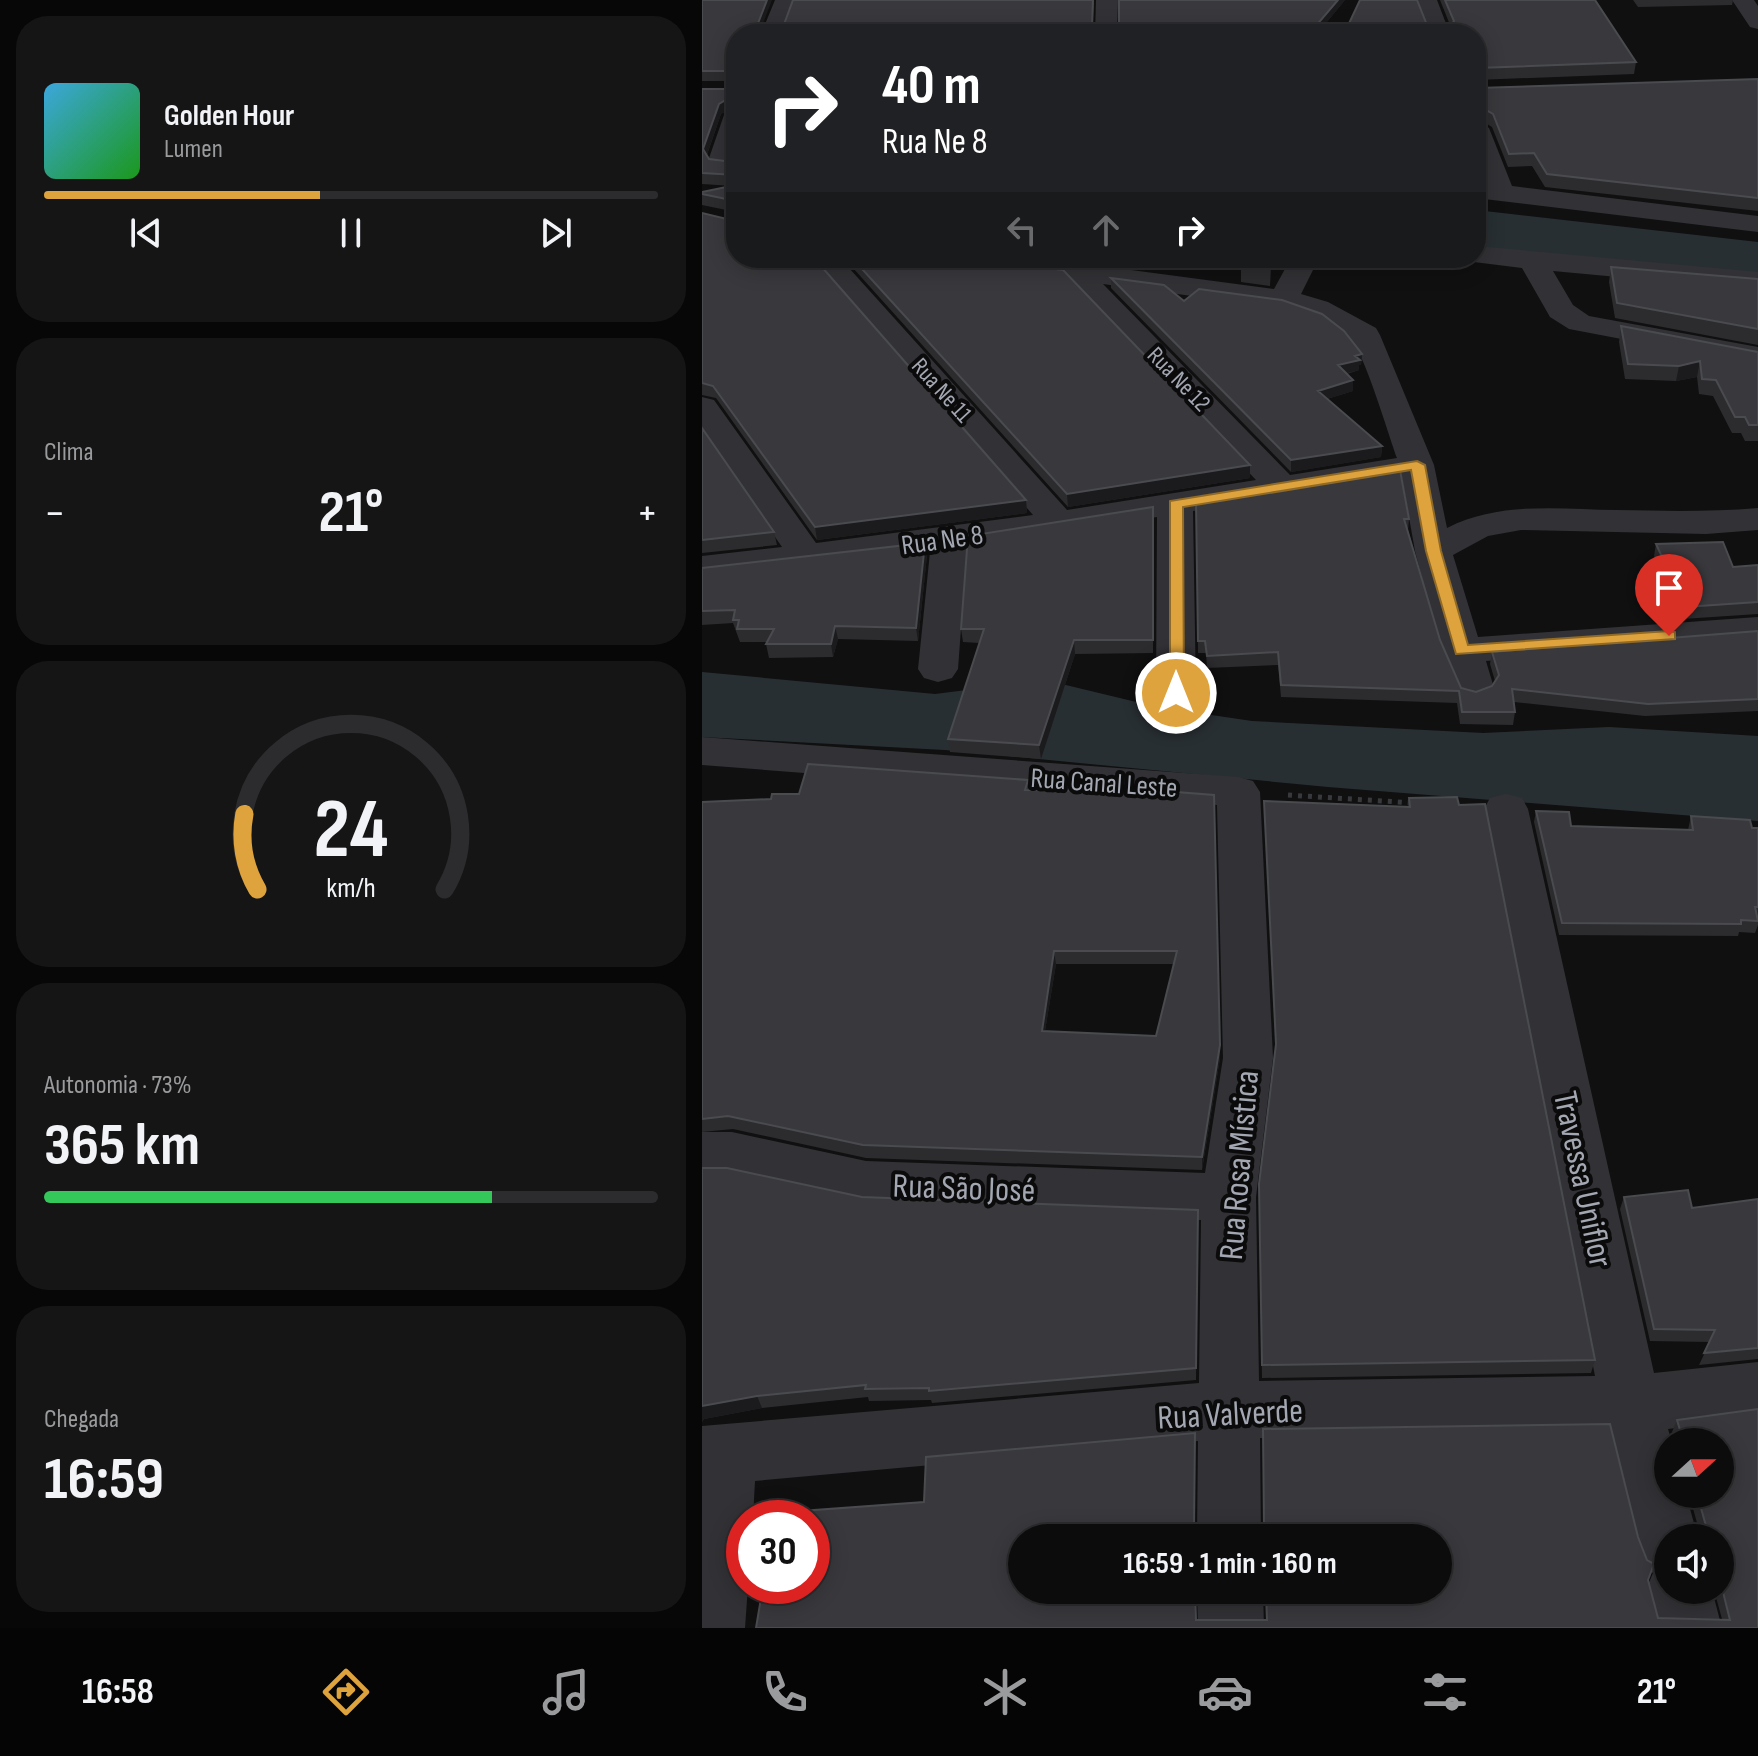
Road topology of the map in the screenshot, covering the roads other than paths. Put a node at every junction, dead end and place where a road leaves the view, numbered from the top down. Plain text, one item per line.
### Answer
1 (786, 0) edge
2 (1107, 0) edge
3 (1426, 0) edge
4 (776, 24) edge
5 (1106, 24) edge
6 (1435, 24) edge
7 (1489, 192) edge
8 (1758, 224) edge
9 (1486, 256) edge
10 (1533, 261) junction
11 (833, 268) edge
12 (1051, 268) edge
13 (1304, 268) edge
14 (1074, 271) junction
15 (1758, 281) edge
16 (1300, 304) junction
17 (1758, 356) edge
18 (702, 407) edge
19 (1417, 465) junction
20 (1283, 488) junction
21 (1175, 504) junction
22 (1758, 519) edge
23 (1059, 523) junction
24 (949, 539) junction
25 (1433, 551) junction
26 (807, 557) junction
27 (702, 567) edge
28 (1758, 629) edge
29 (1461, 651) junction
30 (938, 669) dead end
31 (1474, 688) edge
32 (1176, 693) dead end
33 (702, 751) edge
34 (1238, 792) joint
35 (1506, 809) road end
36 (702, 1155) edge
37 (1229, 1197) junction
38 (1758, 1390) edge
39 (1631, 1404) junction
40 (1227, 1410) junction
41 (714, 1456) edge
42 (1229, 1524) edge
43 (1662, 1524) edge
44 (1230, 1604) edge
45 (1683, 1604) edge
46 (712, 1628) edge
47 (1231, 1628) edge
48 (1689, 1628) edge

1 - 4 street
2 - 5 street
3 - 6 street
7 - 8 street
9 - 10 street
10 - 15 street
10 - 17 street
11 - 23 street, Rua Ne 11
12 - 14 street
13 - 16 street
14 - 16 street
14 - 20 street, Rua Ne 12
16 - 19 street
18 - 26 street
19 - 20 street, Rua Ne 8
19 - 25 street
20 - 21 street, Rua Ne 8
21 - 23 street, Rua Ne 8
21 - 32 street
22 - 25 street
23 - 24 street, Rua Ne 8
24 - 26 street, Rua Ne 8
24 - 30 street
25 - 29 street
26 - 27 street, Rua Ne 8
28 - 29 street
29 - 31 street
33 - 34 street, Rua Canal Leste
34 - 37 street, Rua Rosa Mística
35 - 39 street, Travessa Uniflor
36 - 37 street, Rua São José
37 - 40 street, Rua Rosa Mística
38 - 39 street, Rua Valverde
39 - 40 street, Rua Valverde
39 - 43 street, Travessa Uniflor
40 - 41 street, Rua Valverde
40 - 42 street, Rua Rosa Mística
41 - 46 street
44 - 47 street
45 - 48 street

